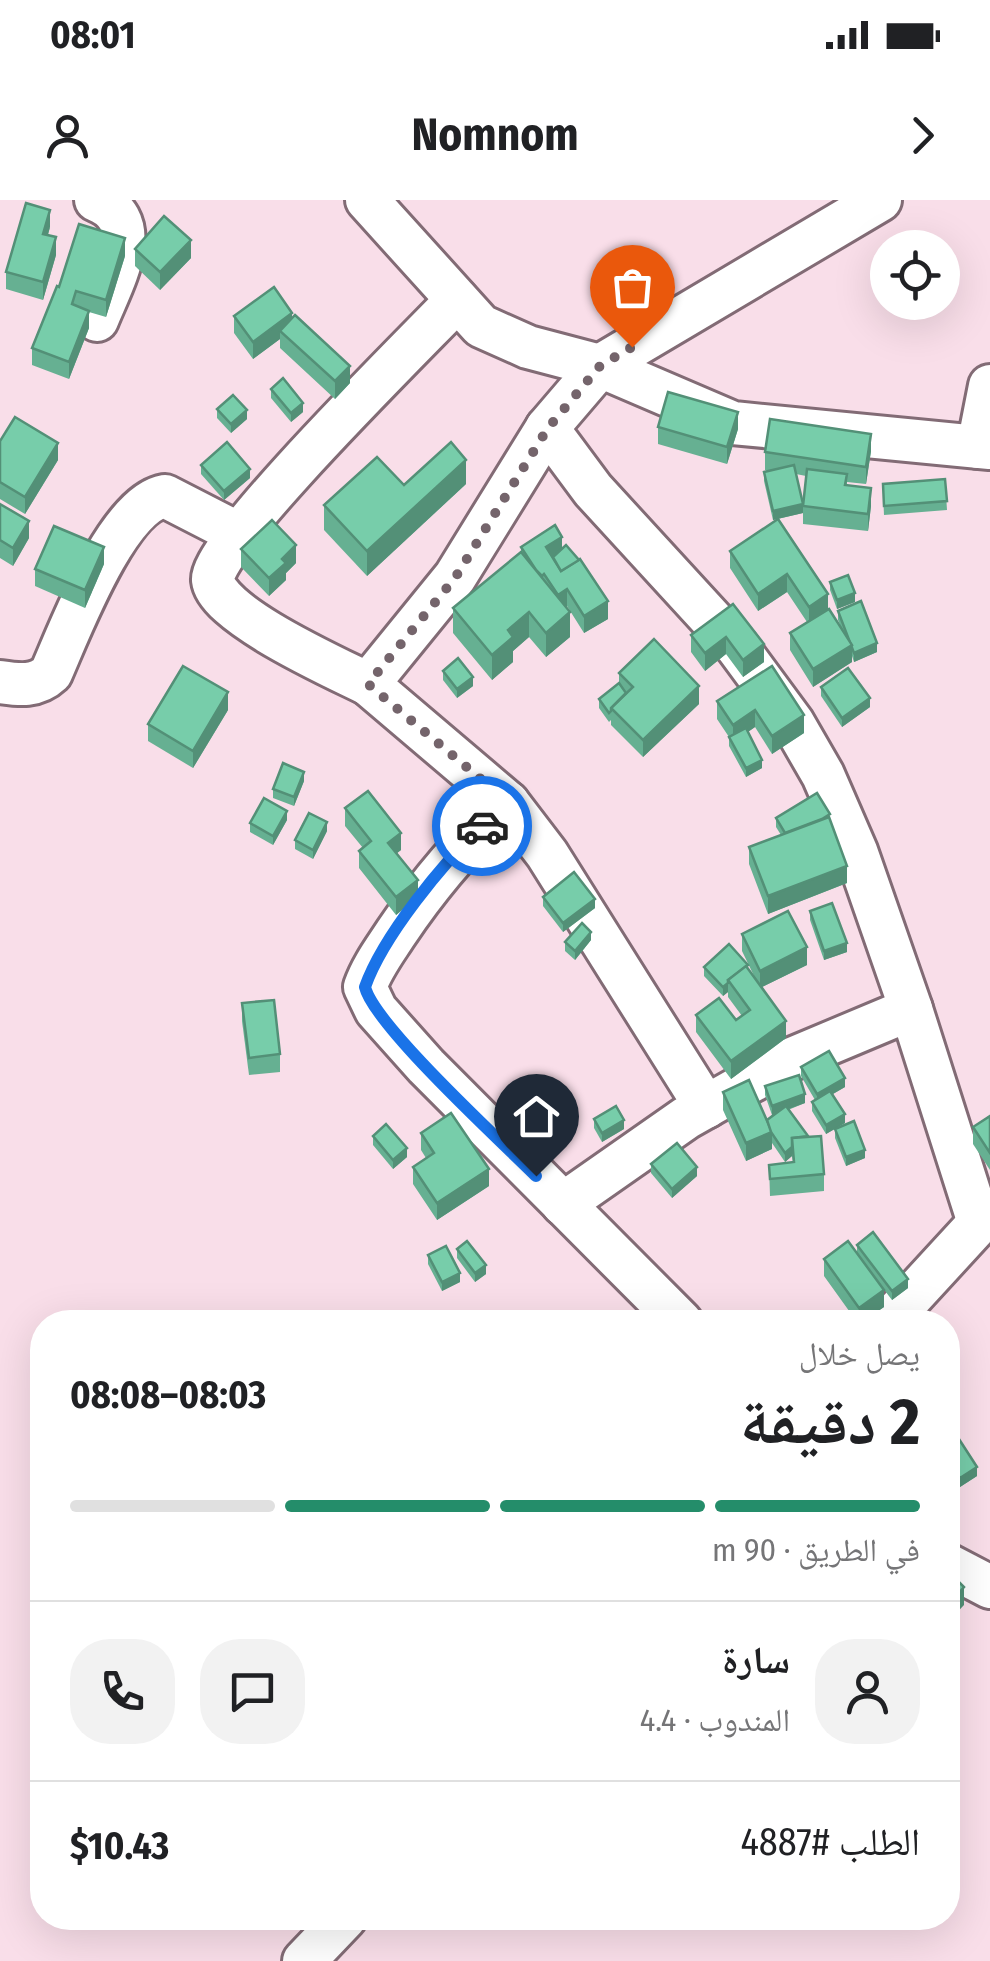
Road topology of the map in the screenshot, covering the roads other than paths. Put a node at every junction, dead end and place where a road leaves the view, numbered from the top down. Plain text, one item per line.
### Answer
1 (96, 200) edge
2 (367, 200) edge
3 (880, 200) edge
4 (457, 300) junction
5 (97, 320) dead end
6 (600, 366) junction
7 (990, 386) edge
8 (548, 428) junction
9 (984, 447) edge
10 (239, 534) junction
11 (0, 682) edge
12 (368, 684) junction
13 (508, 802) junction
14 (911, 1008) junction
15 (706, 1106) junction
16 (563, 1204) junction
17 (984, 1220) edge
18 (669, 1310) edge
19 (899, 1310) edge
20 (960, 1571) edge
21 (990, 1587) edge
22 (334, 1930) edge
23 (304, 1961) edge

1 - 5 street
2 - 4 street
3 - 6 street
4 - 6 street
4 - 10 street
6 - 8 street
6 - 9 street
7 - 9 street
8 - 12 street
8 - 14 street
10 - 11 street
10 - 12 street
12 - 13 street
13 - 15 street
13 - 16 street
14 - 15 street
14 - 17 street
15 - 16 street
16 - 18 street
17 - 19 street
20 - 21 street
22 - 23 street

